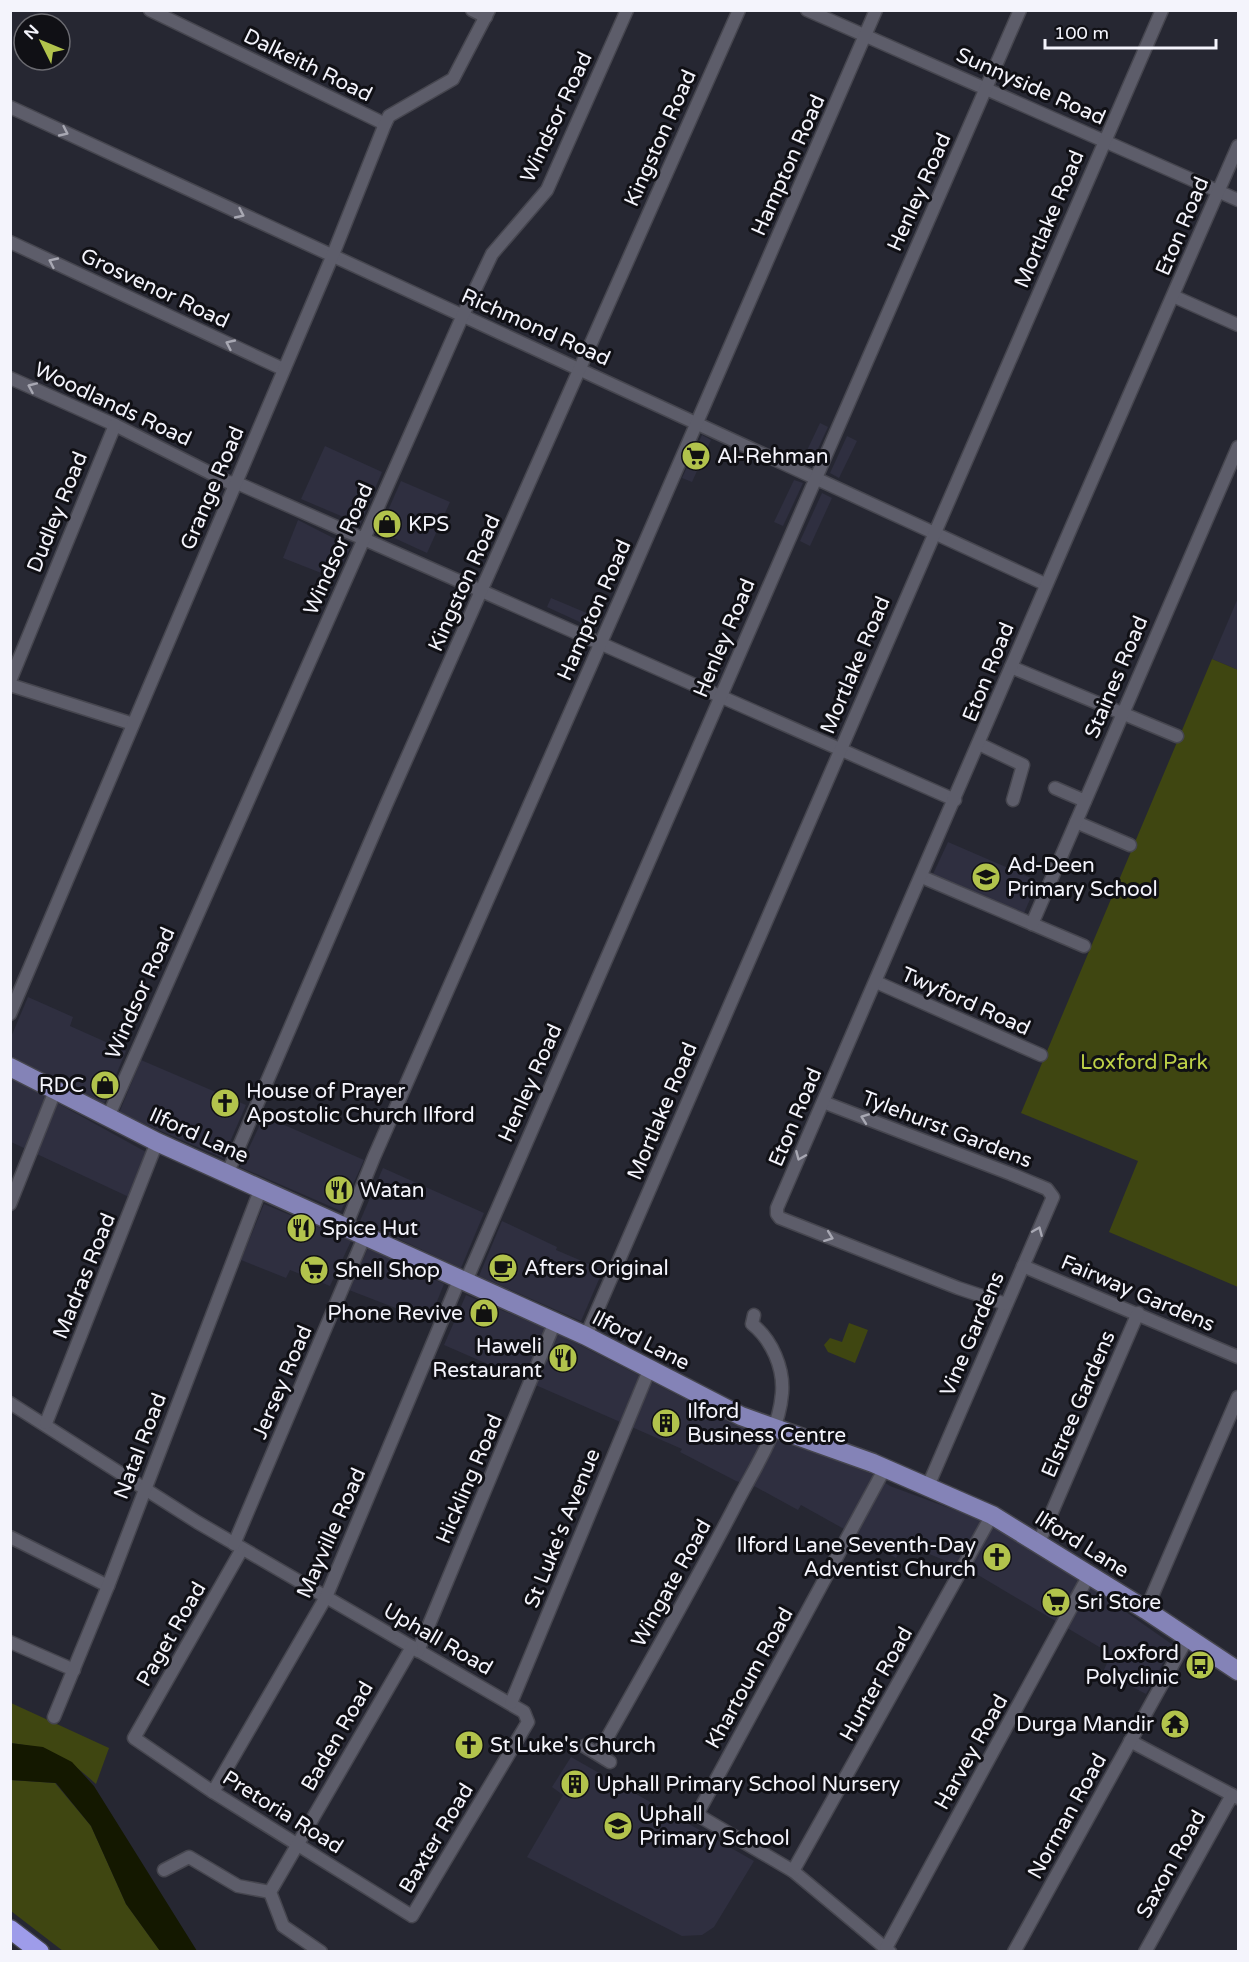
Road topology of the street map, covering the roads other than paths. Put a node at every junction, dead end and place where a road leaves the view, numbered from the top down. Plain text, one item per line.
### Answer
1 (150, 10) edge
2 (472, 10) edge
3 (627, 10) edge
4 (739, 10) edge
5 (807, 10) edge
6 (876, 10) edge
7 (1020, 10) edge
8 (1162, 10) edge
9 (487, 14) edge
10 (865, 36) junction
11 (986, 88) junction
12 (10, 107) edge
13 (385, 124) junction
14 (1105, 140) junction
15 (1239, 146) edge
16 (1218, 191) junction
17 (1239, 200) edge
18 (10, 242) edge
19 (332, 256) junction
20 (1173, 296) junction
21 (463, 315) junction
22 (1239, 325) edge
23 (580, 368) junction
24 (283, 369) junction
25 (10, 378) edge
26 (697, 423) junction
27 (115, 425) junction
28 (1239, 447) edge
29 (815, 477) junction
30 (237, 483) junction
31 (933, 532) junction
32 (364, 539) junction
33 (1045, 584) junction
34 (483, 591) junction
35 (601, 643) junction
36 (1011, 666) junction
37 (10, 683) edge
38 (721, 696) junction
39 (1122, 712) junction
40 (134, 724) junction
41 (1177, 736) dead end
42 (979, 744) junction
43 (840, 750) junction
44 (1055, 788) dead end
45 (955, 800) junction
46 (1013, 800) dead end
47 (1085, 801) junction
48 (1076, 822) junction
49 (1130, 845) dead end
50 (922, 877) junction
51 (1032, 924) junction
52 (1084, 946) dead end
53 (876, 982) junction
54 (10, 1014) edge
55 (1041, 1055) dead end
56 (10, 1067) edge
57 (55, 1090) junction
58 (823, 1102) junction
59 (108, 1117) junction
60 (158, 1142) junction
61 (228, 1172) junction
62 (261, 1188) junction
63 (1053, 1197) joint
64 (10, 1204) edge
65 (346, 1226) junction
66 (365, 1235) junction
67 (1023, 1266) junction
68 (463, 1280) junction
69 (1006, 1304) junction
70 (1138, 1313) junction
71 (754, 1315) dead end
72 (555, 1322) junction
73 (586, 1336) junction
74 (1239, 1357) edge
75 (650, 1368) junction
76 (1239, 1397) edge
77 (10, 1403) edge
78 (46, 1423) junction
79 (775, 1430) junction
80 (885, 1468) junction
81 (928, 1486) junction
82 (144, 1487) junction
83 (992, 1515) junction
84 (10, 1537) edge
85 (1039, 1542) junction
86 (238, 1546) junction
87 (1089, 1575) junction
88 (108, 1586) junction
89 (326, 1597) junction
90 (1146, 1610) junction
91 (1188, 1637) junction
92 (10, 1642) edge
93 (415, 1649) junction
94 (74, 1670) junction
95 (1239, 1671) edge
96 (511, 1702) junction
97 (54, 1717) dead end
98 (528, 1717) joint
99 (134, 1738) joint
100 (1130, 1741) junction
101 (584, 1746) dead end
102 (598, 1754) junction
103 (610, 1762) dead end
104 (213, 1792) junction
105 (1235, 1796) edge
106 (296, 1844) junction
107 (164, 1870) dead end
108 (793, 1871) junction
109 (270, 1892) junction
110 (412, 1916) joint
111 (10, 1929) edge
112 (888, 1950) edge
113 (40, 1952) edge
114 (321, 1952) edge
115 (1014, 1952) edge
116 (1145, 1952) edge

1 - 13 street, Dalkeith Road
2 - 9 street
3 - 21 street, Windsor Road
4 - 23 street, Kingston Road
5 - 10 street, Sunnyside Road
6 - 10 street, Hampton Road
7 - 11 street, Henley Road
8 - 14 street, Mortlake Road
9 - 13 street, Grange Road
10 - 11 street, Sunnyside Road
10 - 26 street, Hampton Road
11 - 14 street, Sunnyside Road
11 - 29 street, Henley Road
12 -> 19 street, Richmond Road
13 - 19 street, Grange Road
14 - 16 street, Sunnyside Road
14 - 31 street, Mortlake Road
15 - 16 street, Eton Road
16 - 17 street, Sunnyside Road
16 - 20 street, Eton Road
24 -> 18 street, Grosvenor Road
19 - 21 street, Richmond Road
19 - 24 street, Grange Road
20 - 22 street
20 - 33 street, Eton Road
21 - 23 street, Richmond Road
21 - 32 street, Windsor Road
23 - 26 street, Richmond Road
23 - 34 street, Kingston Road
24 - 30 street, Grange Road
27 -> 25 street, Woodlands Road
26 - 29 street, Richmond Road
26 - 35 street, Hampton Road
27 - 30 street, Woodlands Road
27 - 37 street, Dudley Road
28 - 39 street, Staines Road
29 - 31 street, Richmond Road
29 - 38 street, Henley Road
30 - 32 street, Woodlands Road
30 - 40 street, Grange Road
31 - 33 street, Richmond Road
31 - 43 street, Mortlake Road
32 - 34 street, Woodlands Road
32 - 59 street, Windsor Road
33 - 36 street, Eton Road
34 - 35 street, Woodlands Road
34 - 61 street, Kingston Road
35 - 38 street, Woodlands Road
35 - 65 street, Hampton Road
36 - 39 street
36 - 42 street, Eton Road
37 - 40 street
38 - 43 street, Woodlands Road
38 - 68 street, Henley Road
39 - 41 street
39 - 47 street, Staines Road
40 - 54 street, Grange Road
42 - 45 street, Eton Road
42 - 46 street
43 - 45 street, Woodlands Road
43 - 73 street, Mortlake Road
44 - 47 street
45 - 50 street, Eton Road
47 - 48 street, Staines Road
48 - 49 street
48 - 51 street, Staines Road
50 - 51 street
50 - 53 street, Eton Road
51 - 52 street
53 - 55 street, Twyford Road
53 - 58 street, Eton Road
56 - 57 main road, Ilford Lane
57 - 59 main road, Ilford Lane
57 - 64 street
63 -> 58 street, Tylehurst Gardens
58 -> 69 street, Eton Road
59 - 60 main road, Ilford Lane
60 - 61 main road, Ilford Lane
60 - 78 street, Madras Road
61 - 62 main road, Ilford Lane
62 - 65 main road, Ilford Lane
62 - 82 street, Natal Road
67 -> 63 street, Vine Gardens
65 - 66 main road, Ilford Lane
66 - 68 main road, Ilford Lane
66 - 86 street, Jersey Road
67 - 69 street, Vine Gardens
67 - 70 street, Fairway Gardens
68 - 72 main road, Ilford Lane
68 - 89 street, Mayville Road
69 - 81 street, Vine Gardens
70 - 74 street, Fairway Gardens
70 - 85 street, Elstree Gardens
71 - 79 street, Wingate Road
72 - 73 main road, Ilford Lane
72 - 93 street, Hickling Road
73 - 75 main road, Ilford Lane
75 - 79 main road, Ilford Lane
75 - 96 street, St Luke's Avenue
76 - 90 street
77 - 78 street, Uphall Road
78 - 82 street, Uphall Road
79 - 80 main road, Ilford Lane
79 - 102 street, Wingate Road
80 - 81 main road, Ilford Lane
80 - 108 street, Khartoum Road
81 - 83 main road, Ilford Lane
82 - 86 street, Uphall Road
82 - 88 street, Natal Road
83 - 85 main road, Ilford Lane
83 - 108 street, Hunter Road
84 - 88 street
85 - 87 main road, Ilford Lane
86 - 89 street, Uphall Road
86 - 99 street, Paget Road
87 - 90 main road, Ilford Lane
87 - 112 street, Harvey Road
88 - 94 street, Natal Road
89 - 93 street, Uphall Road
89 - 104 street, Mayville Road
90 - 91 main road, Ilford Lane
91 - 95 main road, Ilford Lane
91 - 100 street, Norman Road
92 - 94 street
93 - 96 street, Uphall Road
93 - 106 street, Baden Road
94 - 97 street, Natal Road
96 - 98 street, Uphall Road
98 - 110 street, Baxter Road
99 - 104 street, Pretoria Road
100 - 105 street
100 - 115 street, Norman Road
101 - 102 street
102 - 103 street
104 - 106 street, Pretoria Road
105 - 116 street, Saxon Road
106 - 109 street, Baden Road
106 - 110 street, Pretoria Road
107 - 109 street
108 - 112 street
109 - 114 street
111 - 113 highway

